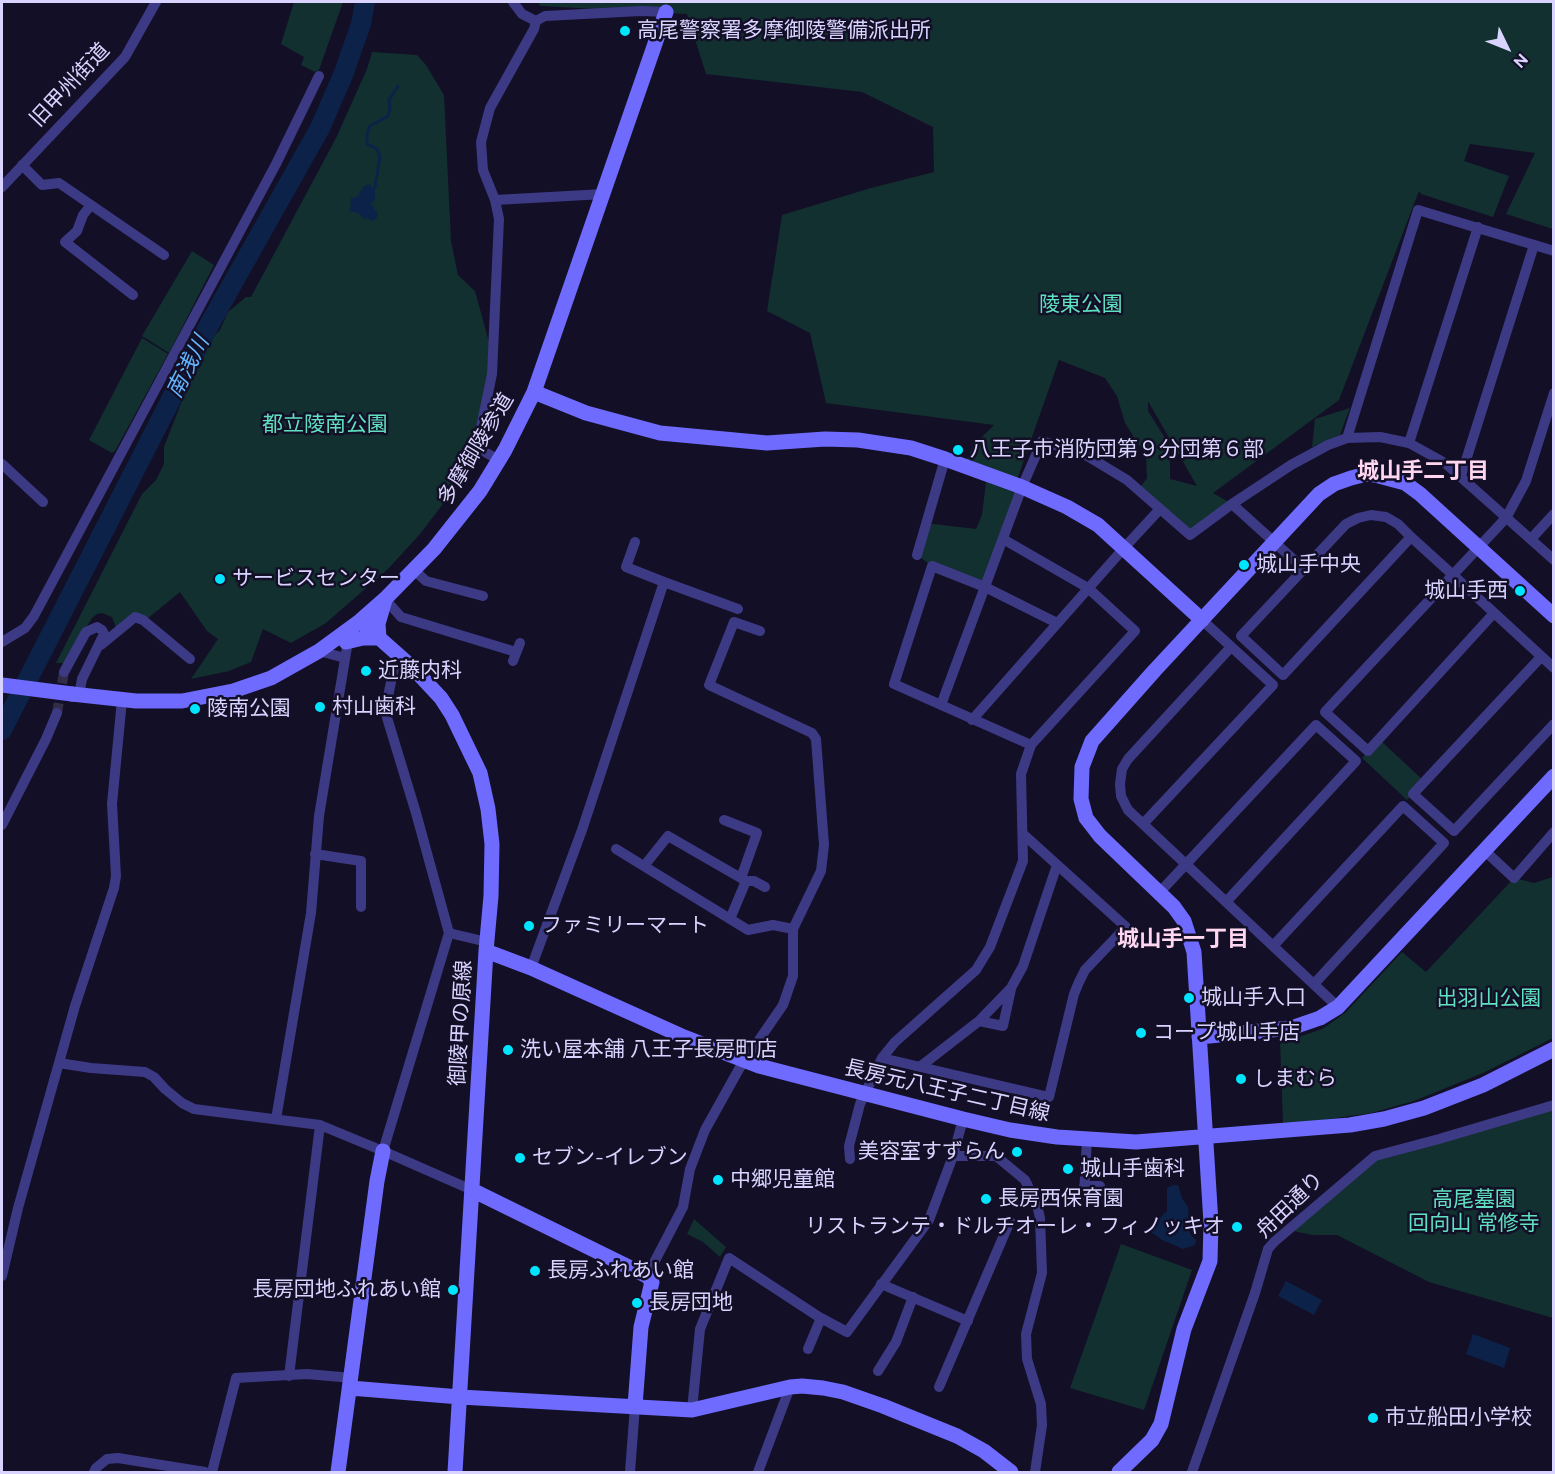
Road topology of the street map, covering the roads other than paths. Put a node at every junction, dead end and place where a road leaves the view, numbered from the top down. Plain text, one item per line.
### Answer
1 (156, 2) edge
2 (513, 2) edge
3 (666, 12) joint
4 (536, 21) junction
5 (319, 76) dead end
6 (22, 165) junction
7 (2, 187) edge
8 (604, 194) junction
9 (495, 200) junction
10 (91, 205) junction
11 (1478, 227) junction
12 (1534, 246) junction
13 (1554, 251) edge
14 (164, 255) dead end
15 (133, 295) dead end
16 (534, 392) junction
17 (1554, 393) edge
18 (1347, 438) junction
19 (1409, 442) junction
20 (499, 459) junction
21 (945, 459) junction
22 (2, 464) edge
23 (1461, 476) junction
24 (1022, 487) junction
25 (43, 502) dead end
26 (1232, 504) junction
27 (1160, 509) junction
28 (1554, 514) edge
29 (1506, 519) junction
30 (1411, 537) junction
31 (1003, 539) junction
32 (1531, 539) junction
33 (1273, 541) junction
34 (635, 542) dead end
35 (1479, 547) junction
36 (1124, 548) junction
37 (917, 555) dead end
38 (1554, 560) edge
39 (1304, 569) junction
40 (414, 570) junction
41 (1453, 575) junction
42 (664, 582) junction
43 (985, 587) junction
44 (1088, 588) junction
45 (483, 596) dead end
46 (385, 599) junction
47 (738, 609) dead end
48 (1494, 613) junction
49 (1554, 616) edge
50 (1202, 620) junction
51 (360, 621) junction
52 (1057, 623) junction
53 (760, 631) dead end
54 (380, 638) junction
55 (343, 639) junction
56 (2, 642) edge
57 (99, 646) junction
58 (1231, 647) junction
59 (319, 651) junction
60 (516, 652) dead end
61 (397, 653) junction
62 (1541, 657) junction
63 (345, 658) junction
64 (190, 659) dead end
65 (1554, 668) edge
66 (64, 672) tunnel mouth
67 (2, 685) edge
68 (76, 695) junction
69 (122, 700) junction
70 (942, 705) junction
71 (57, 712) tunnel mouth
72 (972, 720) junction
73 (1554, 724) edge
74 (1031, 745) junction
75 (1554, 776) edge
76 (724, 820) dead end
77 (1143, 824) junction
78 (2, 825) edge
79 (1554, 832) edge
80 (1023, 834) junction
81 (616, 849) dead end
82 (1484, 850) junction
83 (315, 854) junction
84 (1186, 864) junction
85 (1057, 865) junction
86 (644, 866) junction
87 (744, 880) junction
88 (765, 887) dead end
89 (1159, 893) junction
90 (1226, 902) junction
91 (361, 907) dead end
92 (730, 919) junction
93 (793, 928) junction
94 (449, 933) junction
95 (486, 946) junction
96 (1273, 946) junction
97 (531, 968) junction
98 (1314, 984) junction
99 (1011, 988) junction
100 (1338, 1007) junction
101 (979, 1021) junction
102 (1199, 1037) junction
103 (1554, 1049) edge
104 (882, 1058) junction
105 (745, 1061) junction
106 (59, 1063) junction
107 (921, 1066) junction
108 (864, 1094) junction
109 (1554, 1105) edge
110 (276, 1119) junction
111 (963, 1119) junction
112 (320, 1125) junction
113 (1205, 1137) junction
114 (1087, 1139) junction
115 (383, 1150) junction
116 (953, 1156) junction
117 (850, 1159) dead end
118 (1100, 1186) dead end
119 (472, 1190) junction
120 (1010, 1221) dead end
121 (2, 1276) edge
122 (647, 1276) junction
123 (881, 1284) junction
124 (913, 1298) junction
125 (821, 1318) junction
126 (968, 1321) junction
127 (808, 1349) dead end
128 (878, 1371) dead end
129 (289, 1376) junction
130 (351, 1383) junction
131 (790, 1387) junction
132 (939, 1387) dead end
133 (460, 1397) junction
134 (635, 1406) junction
135 (692, 1410) junction
136 (94, 1473) edge
137 (205, 1473) edge
138 (212, 1473) edge
139 (338, 1473) edge
140 (455, 1473) edge
141 (630, 1473) edge
142 (758, 1473) edge
143 (1011, 1473) edge
144 (1035, 1473) edge
145 (1119, 1473) edge
146 (1192, 1473) edge

1 - 6 street, 旧甲州街道
2 - 4 street
3 - 4 street
3 - 8 street, 多摩御陵参道
4 - 9 street
5 - 56 street
6 - 7 street, 旧甲州街道
6 - 10 street
8 - 9 street
8 - 16 street, 多摩御陵参道
9 - 20 street
10 - 14 street
10 - 15 street
11 - 12 street
11 - 18 street
11 - 19 street
12 - 13 street
12 - 23 street
16 - 20 street, 多摩御陵参道
16 - 21 street
17 - 29 street
18 - 19 street
18 - 26 street
19 - 23 street
20 - 40 street, 多摩御陵参道
21 - 24 street
21 - 37 street
22 - 25 street
23 - 29 street
24 - 27 street
24 - 31 street
24 - 36 street
26 - 27 street
26 - 33 street
27 - 36 street
28 - 32 street
29 - 32 street
29 - 35 street
30 - 39 street
30 - 39 street
30 - 41 street
31 - 43 street
31 - 44 street
32 - 38 street
33 - 35 street
33 - 39 street
33 - 50 street
34 - 42 street
35 - 41 street
35 - 49 street
36 - 44 street
36 - 50 street
40 - 45 street
40 - 46 street, 多摩御陵参道
41 - 48 street
41 - 48 street
42 - 47 street
42 - 97 street
43 - 52 street
43 - 70 street
43 - 70 street
44 - 52 street
44 - 74 street
46 - 51 street, 多摩御陵参道
46 - 54 street
46 - 60 street
48 - 62 street
50 - 58 street
50 - 89 street
51 - 54 street, 御陵甲の原線
51 - 55 street, 多摩御陵参道
52 - 72 street
53 - 93 street
54 - 55 street
54 - 61 street, 御陵甲の原線
55 - 59 street, 多摩御陵参道
55 - 63 street
57 - 64 street
57 - 66 street
57 - 68 street
58 - 77 street
58 - 77 street
59 - 63 street
59 - 69 street, 多摩御陵参道
61 - 94 street
61 - 95 street, 御陵甲の原線
62 - 65 street
62 - 73 street
63 - 83 street
67 - 68 street, 多摩御陵参道, bridge
68 - 69 street, 多摩御陵参道
69 - 106 street
70 - 72 street
71 - 78 street
72 - 74 street
74 - 80 street
75 - 82 street
76 - 87 street
77 - 84 street
79 - 82 street
80 - 85 street
80 - 104 street
81 - 86 street
82 - 100 street
83 - 91 street
83 - 110 street
84 - 89 street
84 - 90 street
84 - 90 street
85 - 99 street
85 - 107 street
86 - 87 street
86 - 92 street
87 - 88 street
87 - 92 street
89 - 102 street
90 - 96 street
92 - 93 street
93 - 105 street
94 - 95 street
94 - 115 street
95 - 97 street, 長房元八王子二丁目線
95 - 119 street, 御陵甲の原線
96 - 98 street
96 - 98 street
97 - 105 street, 長房元八王子二丁目線
98 - 100 street
99 - 101 street
99 - 101 street
100 - 102 street
101 - 107 street
102 - 113 street
103 - 113 street, 長房元八王子二丁目線
104 - 107 street
104 - 108 street
105 - 108 street, 長房元八王子二丁目線
105 - 122 street
106 - 110 street
106 - 121 street
108 - 111 street, 長房元八王子二丁目線
108 - 117 street
109 - 146 street, 舟田通り
110 - 112 street
111 - 114 street, 長房元八王子二丁目線
111 - 116 street
112 - 115 street
112 - 129 street
113 - 114 street, 長房元八王子二丁目線
113 - 145 street
114 - 118 street
115 - 119 street
115 - 130 street
116 - 123 street
116 - 144 street
119 - 122 street
119 - 133 street, 御陵甲の原線
120 - 126 street
122 - 134 street
123 - 124 street
123 - 125 street
124 - 126 street
124 - 128 street
125 - 127 street
125 - 135 street
126 - 132 street
129 - 130 street
129 - 138 street
130 - 133 street
130 - 139 street
131 - 135 street
131 - 142 street
131 - 143 street
133 - 134 street
133 - 140 street, 御陵甲の原線
134 - 135 street
134 - 141 street
136 - 137 street

